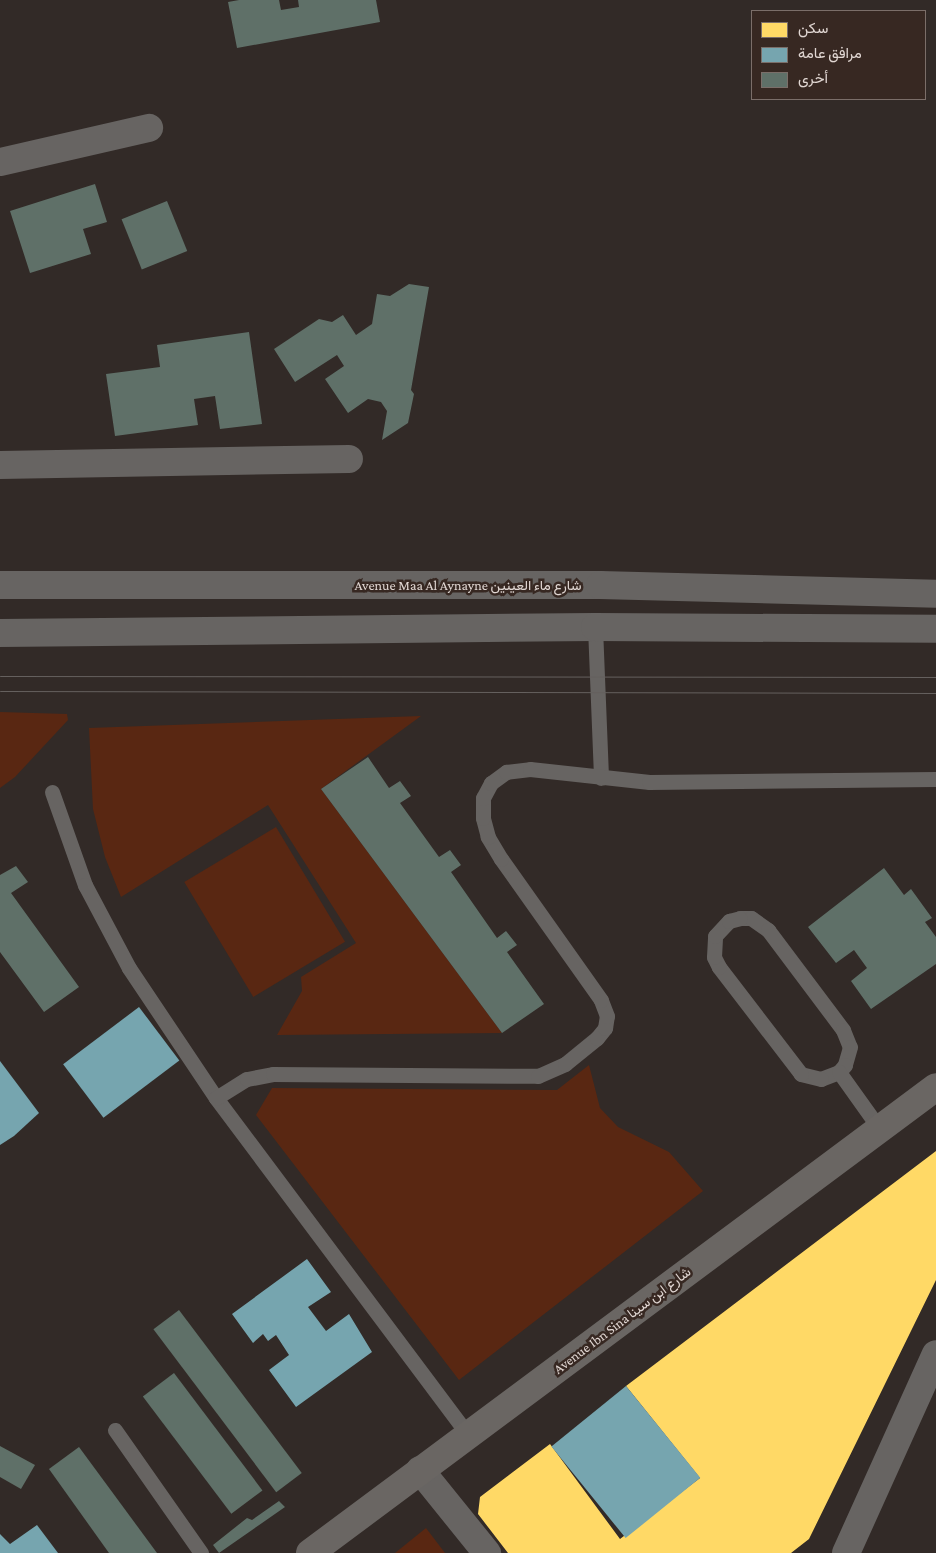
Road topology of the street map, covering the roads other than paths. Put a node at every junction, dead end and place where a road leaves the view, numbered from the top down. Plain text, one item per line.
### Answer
1 (149, 128) dead end
2 (0, 162) edge
3 (349, 459) dead end
4 (0, 465) edge
5 (0, 585) edge
6 (936, 594) edge
7 (595, 627) junction
8 (936, 629) edge
9 (0, 633) edge
10 (601, 778) junction
11 (936, 779) edge
12 (52, 792) dead end
13 (839, 1072) junction
14 (936, 1087) edge
15 (216, 1098) junction
16 (879, 1128) junction
17 (936, 1354) edge
18 (115, 1430) dead end
19 (468, 1435) junction
20 (420, 1470) junction
21 (201, 1553) edge
22 (310, 1553) edge
23 (488, 1553) edge
24 (846, 1553) edge

1 - 2 street
3 - 4 street
5 - 6 street, Avenue Maa Al Aynayne شارع ماء العينين
7 - 8 street
7 - 9 street
7 - 10 lane
10 - 11 lane
10 - 15 lane
12 - 15 lane
13 - 13 lane
13 - 16 lane
14 - 16 main road, Avenue Ibn Sina شارع ابن سينا
15 - 19 lane
16 - 19 main road, Avenue Ibn Sina شارع ابن سينا
17 - 24 street
18 - 21 lane
19 - 20 main road, Avenue Ibn Sina شارع ابن سينا
20 - 22 main road, Avenue Ibn Sina شارع ابن سينا
20 - 23 street

